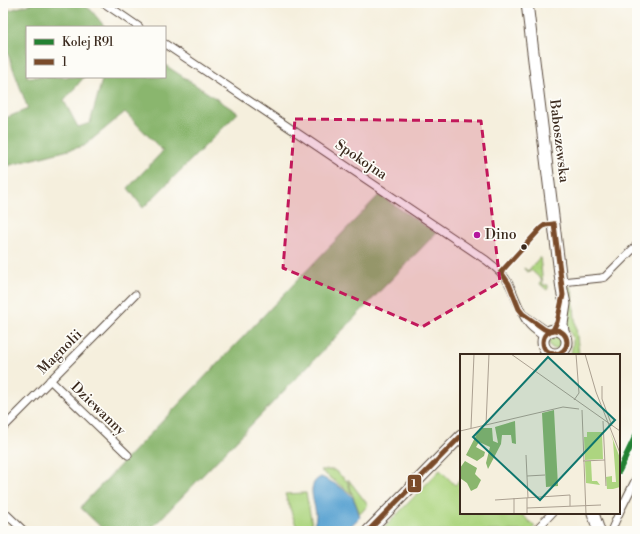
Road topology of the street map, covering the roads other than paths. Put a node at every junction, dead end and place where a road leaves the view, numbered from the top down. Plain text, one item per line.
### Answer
1 (104, 3) edge
2 (527, 3) edge
3 (138, 26) edge
4 (166, 45) edge
5 (637, 245) edge
6 (561, 282) junction
7 (135, 295) dead end
8 (553, 346) edge
9 (50, 380) junction
10 (3, 428) edge
11 (460, 437) edge
12 (128, 455) dead end
13 (637, 477) edge
14 (3, 511) edge
15 (620, 511) edge
16 (551, 514) edge
17 (593, 514) edge
18 (618, 514) edge
19 (24, 531) edge
20 (368, 531) edge
21 (535, 531) edge
22 (599, 531) edge
23 (610, 531) edge

1 - 3 street
2 - 6 street, Baboszewska
4 - 8 street, Spokojna
5 - 6 street
6 - 8 street, Baboszewska
7 - 9 street, Magnolii
9 - 10 street, Magnolii
9 - 12 street, Dziewanny
11 - 20 street
13 - 15 street
14 - 19 street
16 - 21 street
17 - 22 street
18 - 23 street

